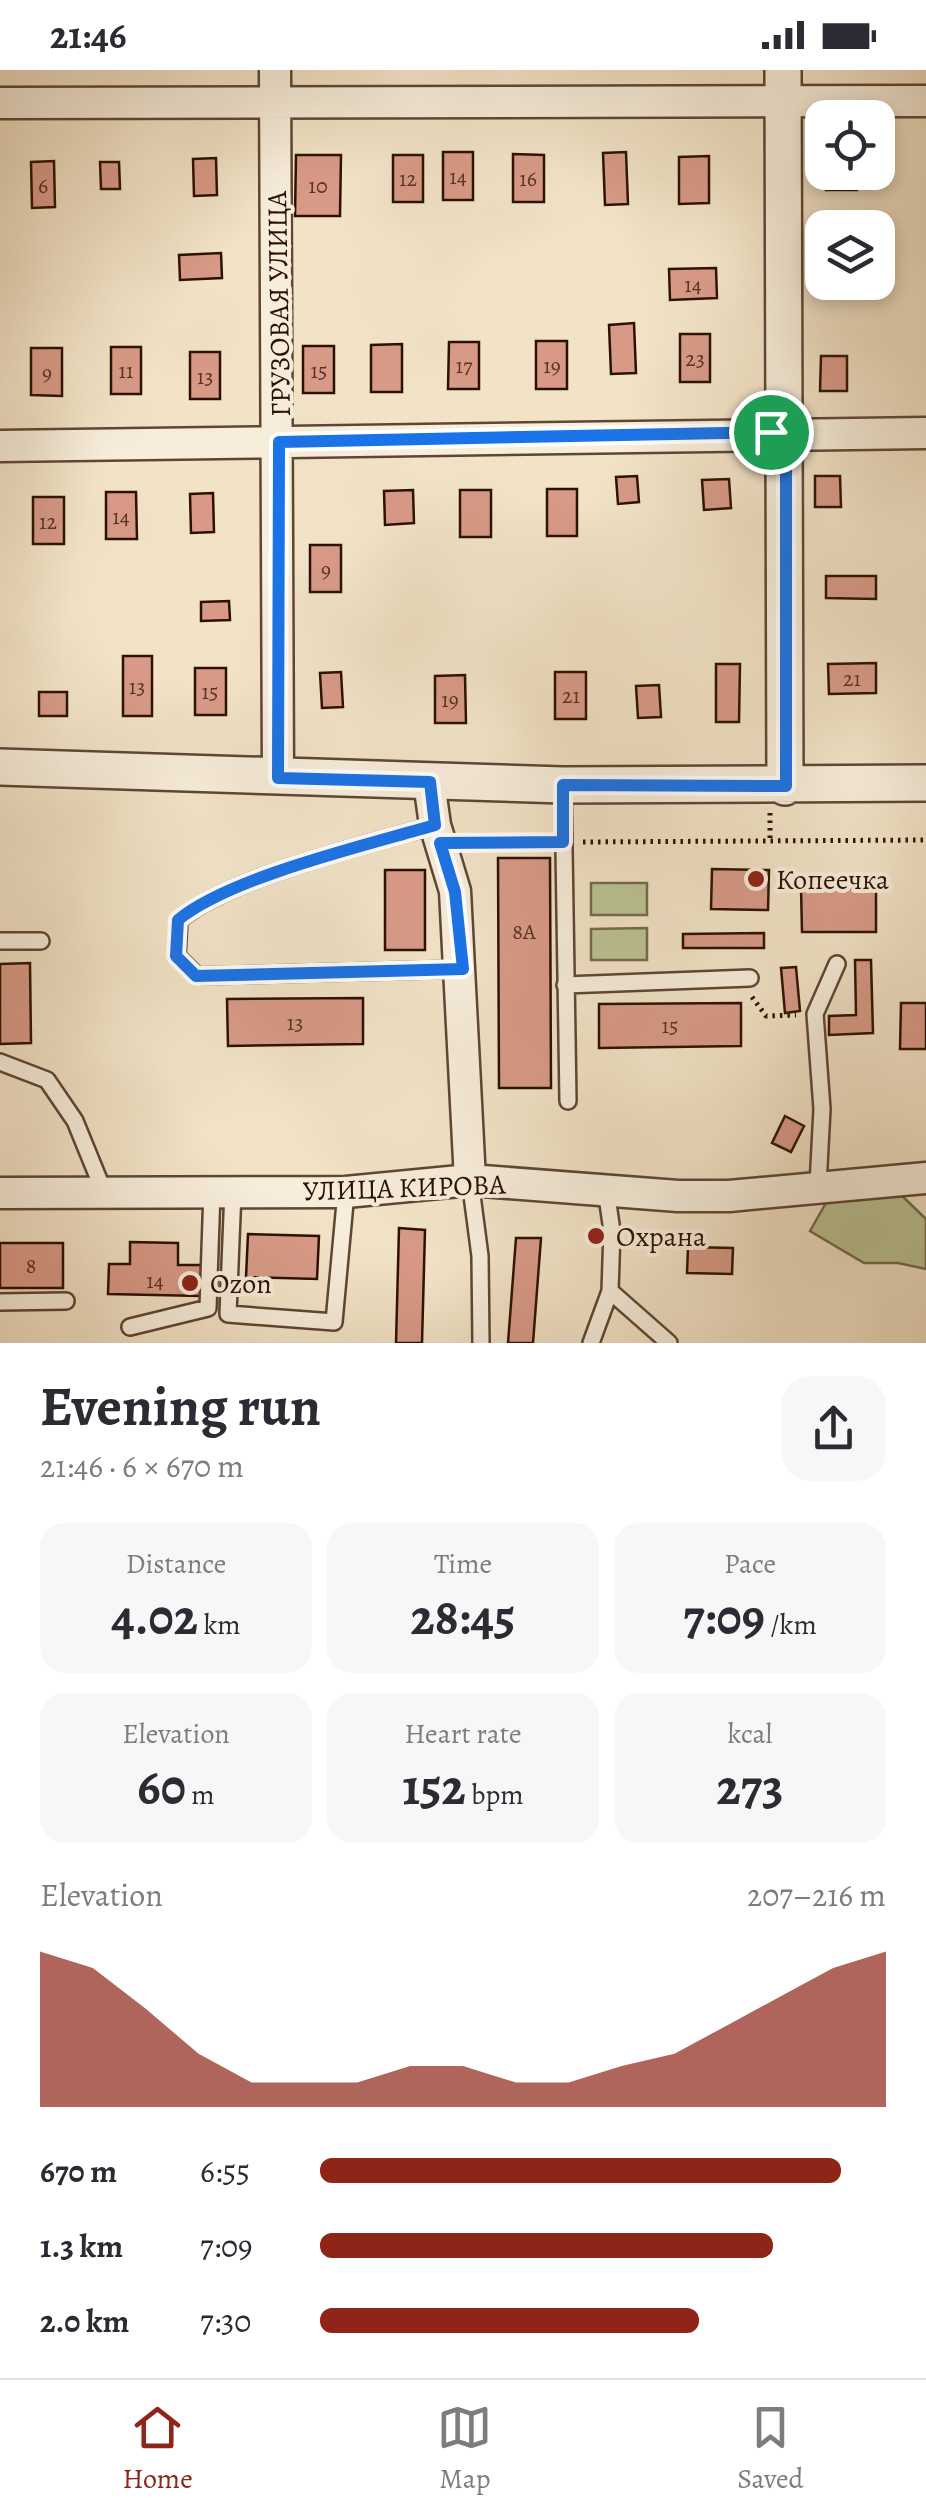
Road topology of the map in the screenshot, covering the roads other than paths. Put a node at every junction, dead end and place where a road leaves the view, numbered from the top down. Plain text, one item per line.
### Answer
1 (275, 70) edge
2 (783, 85) edge
3 (926, 101) edge
4 (0, 104) edge
5 (275, 104) junction
6 (786, 432) junction
7 (926, 434) edge
8 (279, 442) junction
9 (0, 446) edge
10 (0, 767) edge
11 (278, 778) junction
12 (430, 782) junction
13 (926, 783) edge
14 (563, 785) junction
15 (786, 786) junction
16 (437, 834) junction
17 (0, 941) edge
18 (41, 942) dead end
19 (837, 964) dead end
20 (463, 969) junction
21 (744, 978) road end
22 (565, 985) junction
23 (0, 1062) edge
24 (568, 1101) dead end
25 (926, 1178) edge
26 (470, 1180) junction
27 (818, 1185) junction
28 (606, 1190) junction
29 (222, 1191) junction
30 (104, 1192) junction
31 (346, 1192) junction
32 (0, 1194) edge
33 (610, 1291) junction
34 (66, 1301) dead end
35 (0, 1302) edge
36 (130, 1327) dead end
37 (481, 1343) edge
38 (591, 1343) edge
39 (669, 1343) edge

1 - 5 street, ГРУЗОВАЯ УЛИЦА
2 - 3 street
2 - 5 street
2 - 6 street
4 - 5 street
5 - 8 street, ГРУЗОВАЯ УЛИЦА
6 - 7 street
6 - 8 street
6 - 15 street
8 - 9 street
8 - 11 street, ГРУЗОВАЯ УЛИЦА
10 - 11 street
11 - 12 street
12 - 14 street
12 - 16 street
13 - 15 street
14 - 15 street
14 - 22 lane
16 - 20 street
16 - 20 lane
17 - 18 lane
19 - 27 lane
20 - 26 street
21 - 22 lane
22 - 24 lane
23 - 30 lane
25 - 27 street, УЛИЦА КИРОВА
26 - 28 street, УЛИЦА КИРОВА
26 - 31 street, УЛИЦА КИРОВА
26 - 37 lane
27 - 28 street, УЛИЦА КИРОВА
28 - 33 lane
29 - 30 street, УЛИЦА КИРОВА
29 - 31 street, УЛИЦА КИРОВА
29 - 31 lane
29 - 36 lane
30 - 32 street, УЛИЦА КИРОВА
33 - 38 lane
33 - 39 lane
34 - 35 lane

